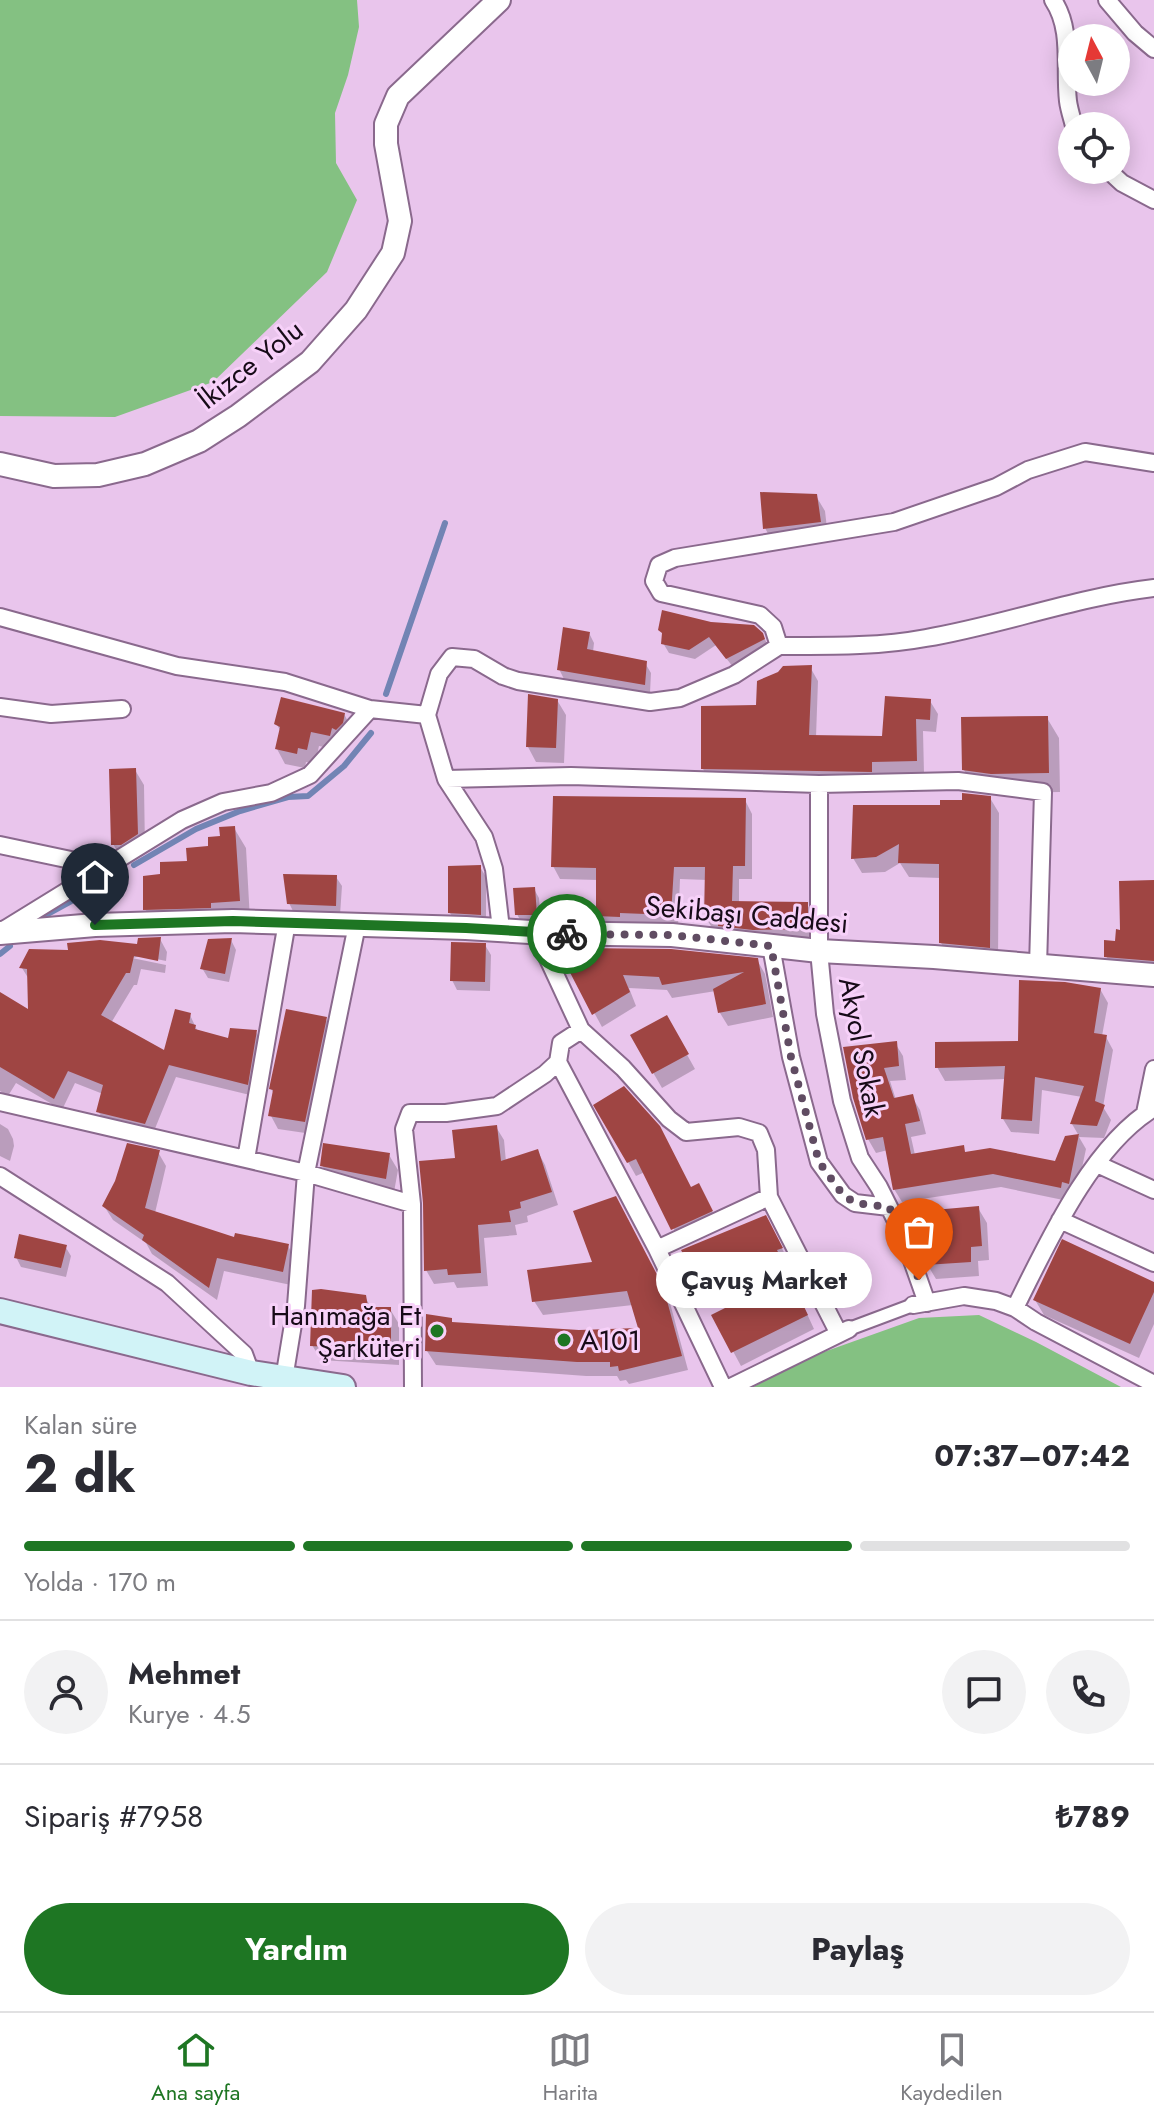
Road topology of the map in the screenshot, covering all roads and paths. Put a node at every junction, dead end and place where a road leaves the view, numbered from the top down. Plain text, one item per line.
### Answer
1 (499, 0) edge
2 (1053, 0) edge
3 (1107, 0) edge
4 (1154, 49) edge
5 (1071, 112) edge
6 (1124, 184) edge
7 (1154, 200) edge
8 (1154, 463) edge
9 (0, 464) edge
10 (1154, 588) edge
11 (0, 617) edge
12 (779, 646) junction
13 (0, 707) edge
14 (122, 709) dead end
15 (370, 709) junction
16 (427, 715) junction
17 (446, 779) junction
18 (819, 784) junction
19 (0, 845) edge
20 (103, 871) junction
21 (287, 922) junction
22 (357, 925) junction
23 (501, 929) junction
24 (0, 933) edge
25 (536, 933) junction
26 (771, 946) junction
27 (819, 951) junction
28 (1038, 966) junction
29 (1154, 975) edge
30 (581, 1030) junction
31 (558, 1062) junction
32 (1154, 1069) edge
33 (0, 1102) edge
34 (1150, 1110) edge
35 (246, 1159) junction
36 (1097, 1164) junction
37 (306, 1173) junction
38 (0, 1176) edge
39 (1154, 1190) edge
40 (769, 1197) junction
41 (412, 1204) junction
42 (889, 1207) junction
43 (1060, 1220) junction
44 (657, 1249) junction
45 (1154, 1263) edge
46 (920, 1304) junction
47 (1015, 1308) junction
48 (0, 1311) edge
49 (844, 1332) junction
50 (251, 1373) junction
51 (284, 1383) edge
52 (1154, 1384) edge
53 (343, 1387) edge
54 (413, 1387) edge
55 (723, 1387) edge
56 (731, 1387) edge

1 - 9 street, İkizce Yolu
2 - 5 street
3 - 4 street
6 - 7 street
8 - 12 street
10 - 12 street
11 - 15 street
12 - 16 street
13 - 14 street
15 - 16 street
15 - 20 street
16 - 17 street
17 - 18 street
17 - 23 street
18 - 27 street, Akyol Sokak
18 - 28 street
19 - 20 street
20 - 24 street
21 - 22 street, Sekibaşı Caddesi
21 - 24 street, Sekibaşı Caddesi
21 - 35 street
22 - 23 street, Sekibaşı Caddesi
22 - 37 street
23 - 25 street, Sekibaşı Caddesi
25 - 26 street, Sekibaşı Caddesi
25 - 30 street
26 - 27 street, Sekibaşı Caddesi
26 - 42 street
27 - 28 street, Sekibaşı Caddesi
27 - 42 street, Akyol Sokak
28 - 29 street, Sekibaşı Caddesi
30 - 31 street
30 - 40 street
31 - 41 street
31 - 44 street
32 - 34 street
33 - 35 street
34 - 36 street
35 - 37 street
36 - 39 street
36 - 43 street
37 - 41 street
37 - 51 street
38 - 50 street
40 - 44 street
40 - 49 street
41 - 54 street
42 - 46 street, Akyol Sokak
43 - 45 street
43 - 47 street
44 - 55 street
46 - 47 street
46 - 49 street
47 - 52 street
48 - 50 main road
49 - 56 street
50 - 51 main road
51 - 53 main road

